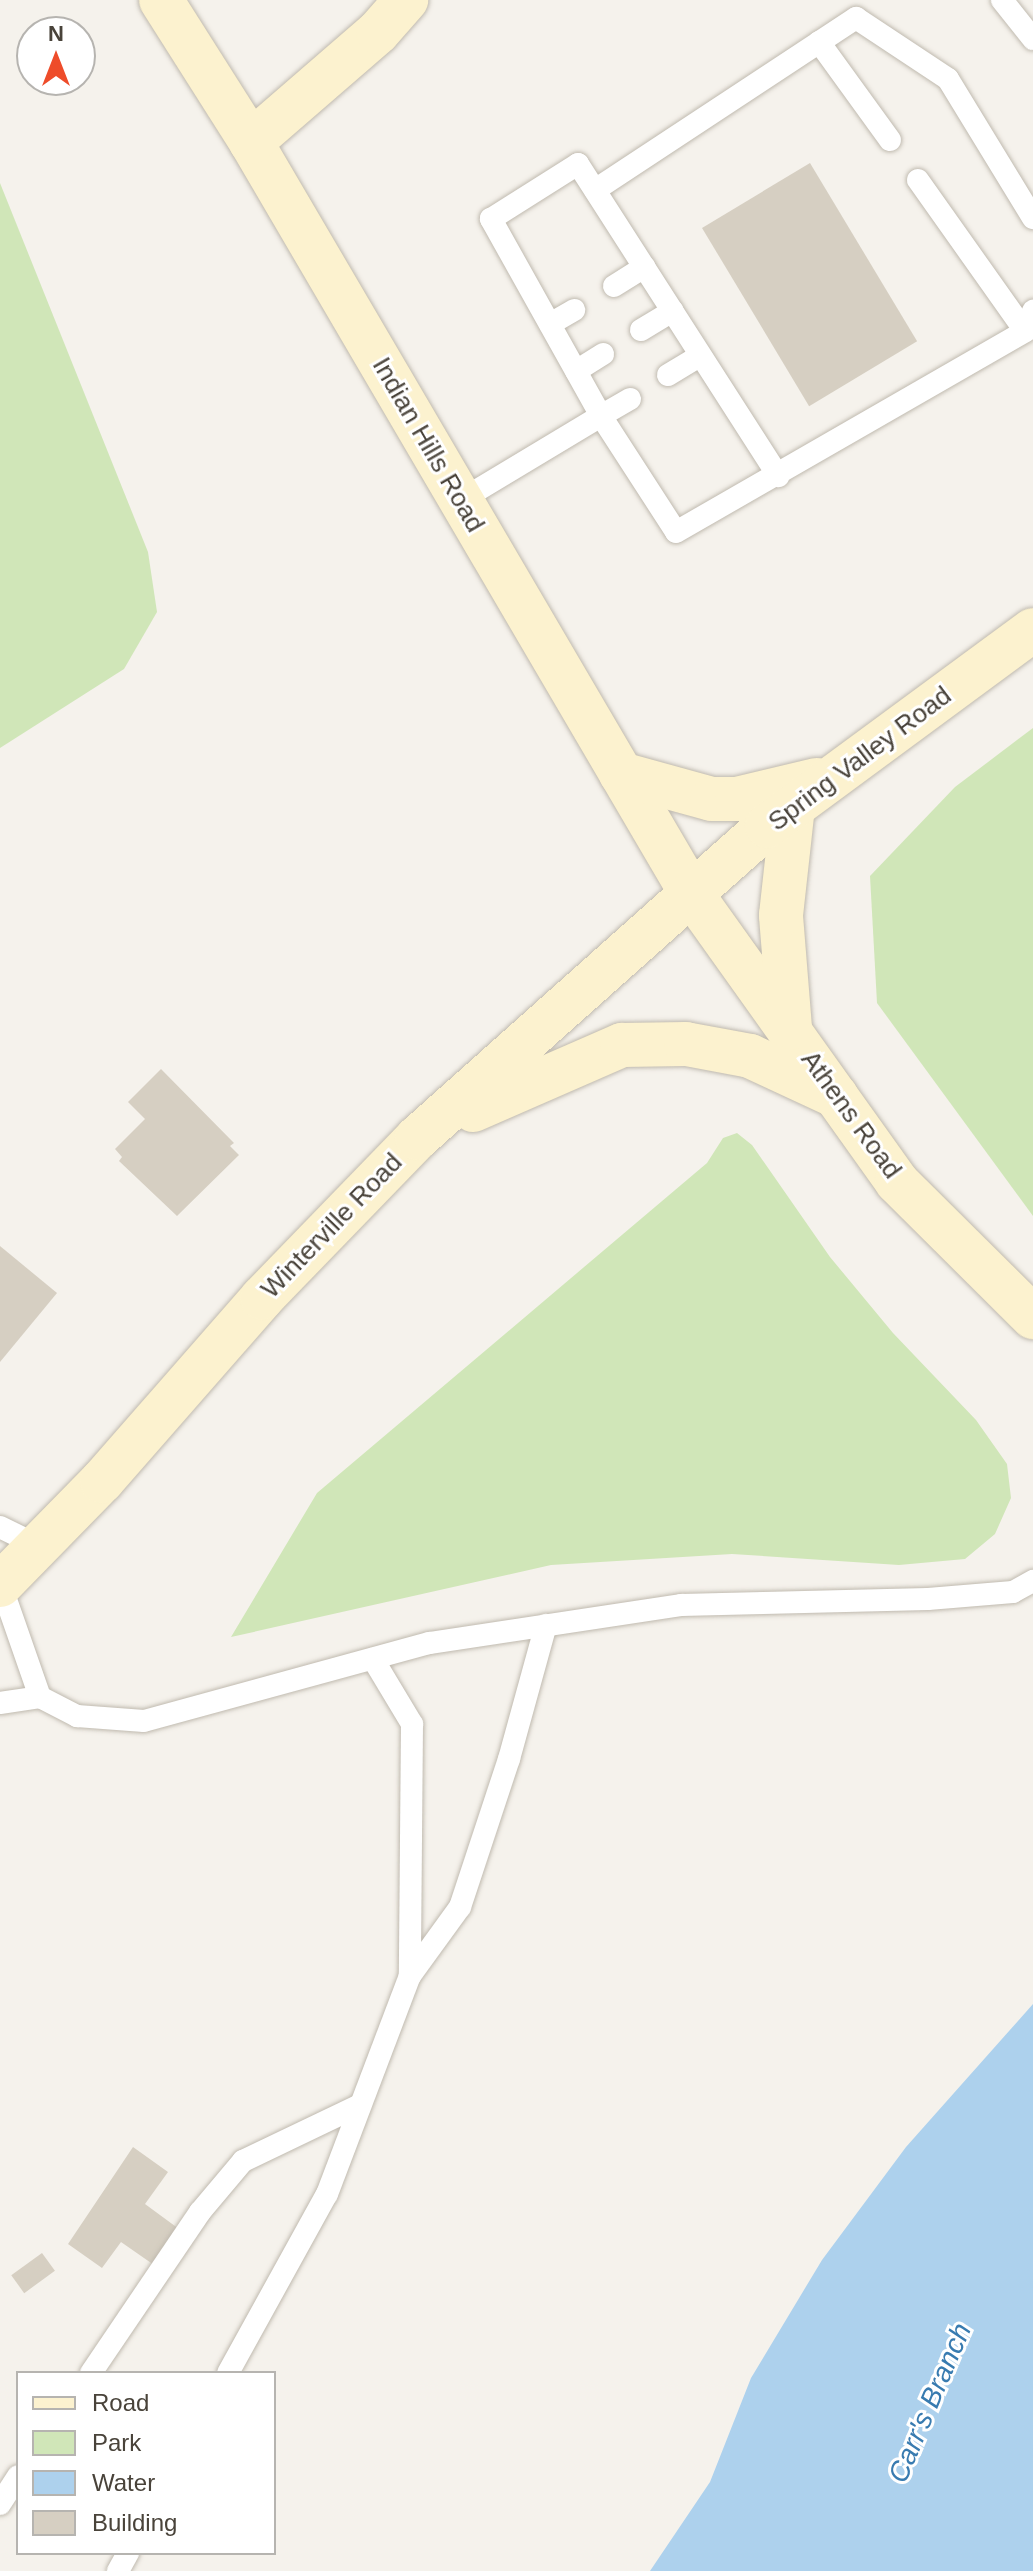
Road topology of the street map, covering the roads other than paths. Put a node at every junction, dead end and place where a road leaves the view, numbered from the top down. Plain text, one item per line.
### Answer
1 (161, 0) edge
2 (406, 0) edge
3 (1002, 0) edge
4 (1033, 39) edge
5 (819, 42) junction
6 (890, 140) dead end
7 (251, 142) junction
8 (918, 180) dead end
9 (595, 190) junction
10 (1033, 218) edge
11 (644, 267) junction
12 (614, 286) dead end
13 (574, 310) dead end
14 (673, 311) junction
15 (1029, 321) edge
16 (550, 324) junction
17 (641, 330) dead end
18 (603, 354) dead end
19 (700, 356) junction
20 (576, 371) junction
21 (668, 375) dead end
22 (630, 399) dead end
23 (601, 416) junction
24 (778, 476) junction
25 (461, 500) junction
26 (1033, 630) edge
27 (621, 774) junction
28 (835, 776) junction
29 (793, 807) junction
30 (691, 893) junction
31 (790, 1030) junction
32 (839, 1098) junction
33 (417, 1138) junction
34 (1033, 1317) edge
35 (0, 1527) edge
36 (39, 1546) junction
37 (1033, 1581) edge
38 (0, 1585) edge
39 (546, 1625) junction
40 (373, 1659) junction
41 (40, 1697) junction
42 (0, 1703) edge
43 (410, 1976) junction
44 (358, 2106) junction
45 (92, 2371) edge
46 (229, 2371) edge
47 (16, 2479) edge
48 (0, 2504) edge

1 - 7 street, Indian Hills Road
2 - 7 street
3 - 4 lane
5 - 6 lane
5 - 9 lane
5 - 10 lane
7 - 25 street, Indian Hills Road
8 - 15 lane
9 - 11 lane
9 - 16 lane
11 - 12 lane
11 - 14 lane
13 - 16 lane
14 - 17 lane
14 - 19 lane
15 - 24 lane
16 - 20 lane
18 - 20 lane
19 - 21 lane
19 - 24 lane
20 - 23 lane
22 - 23 lane
23 - 24 lane
23 - 25 lane
25 - 27 street, Indian Hills Road
26 - 28 street, Spring Valley Road
27 - 28 street
27 - 30 street, Indian Hills Road
28 - 29 street, Spring Valley Road
29 - 30 street, Spring Valley Road
29 - 31 street
30 - 31 street, Athens Road
30 - 33 street, Winterville Road
31 - 32 street, Athens Road
32 - 33 street
32 - 34 street, Athens Road
33 - 36 street, Winterville Road
35 - 36 lane
36 - 38 street, Winterville Road
37 - 39 lane
38 - 41 lane
39 - 40 lane
39 - 43 lane
40 - 41 lane
40 - 43 lane
41 - 42 lane
43 - 44 lane
44 - 45 lane
44 - 46 lane
47 - 48 lane

